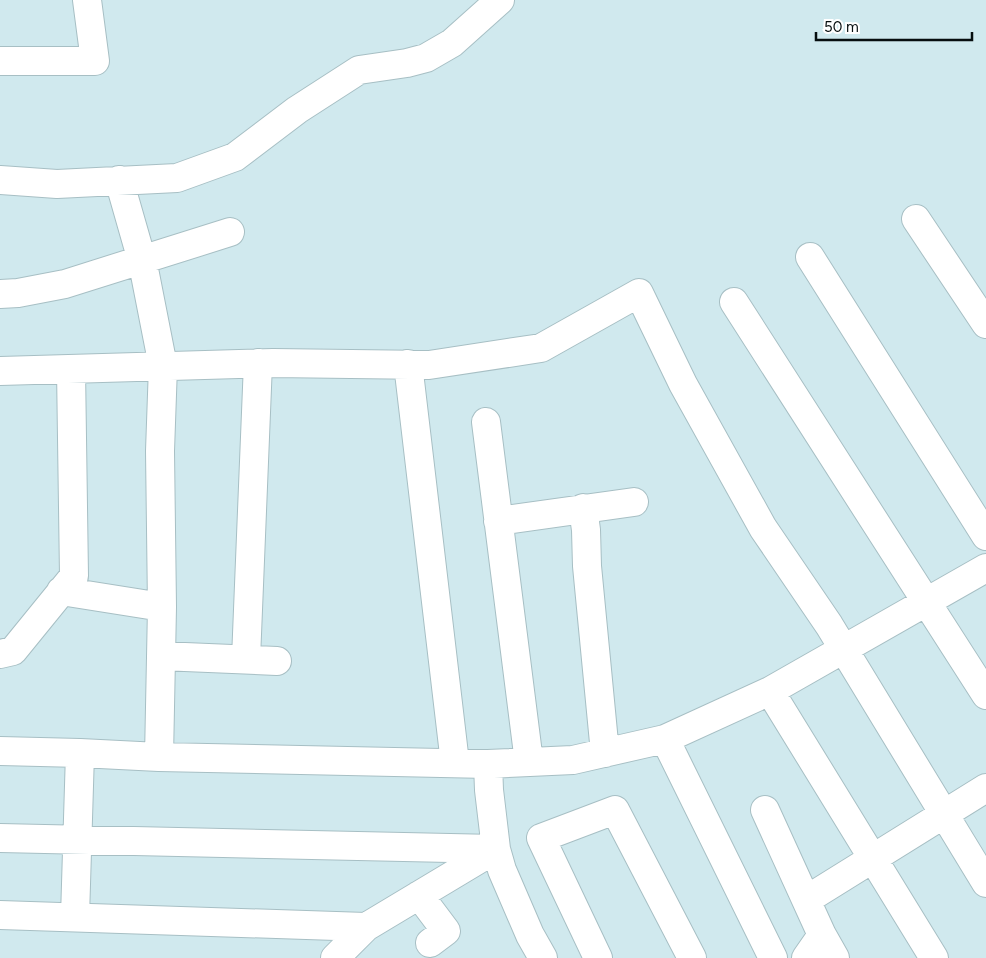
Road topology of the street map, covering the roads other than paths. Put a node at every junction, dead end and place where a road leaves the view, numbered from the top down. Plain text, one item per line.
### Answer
1 (87, 0) edge
2 (500, 0) edge
3 (0, 62) edge
4 (0, 180) edge
5 (119, 180) junction
6 (916, 219) dead end
7 (230, 232) dead end
8 (810, 258) dead end
9 (142, 261) junction
10 (0, 294) edge
11 (734, 302) dead end
12 (986, 324) edge
13 (258, 363) junction
14 (408, 364) junction
15 (163, 366) junction
16 (71, 369) junction
17 (0, 371) edge
18 (486, 422) dead end
19 (634, 502) dead end
20 (583, 508) junction
21 (498, 521) junction
22 (986, 536) edge
23 (986, 568) edge
24 (61, 592) junction
25 (926, 600) junction
26 (162, 607) junction
27 (844, 650) junction
28 (0, 654) edge
29 (161, 656) junction
30 (246, 659) junction
31 (277, 661) dead end
32 (770, 690) junction
33 (986, 696) edge
34 (665, 739) junction
35 (0, 751) edge
36 (80, 753) junction
37 (604, 753) junction
38 (159, 757) junction
39 (529, 762) junction
40 (455, 763) junction
41 (488, 764) junction
42 (986, 788) edge
43 (765, 810) dead end
44 (944, 814) junction
45 (0, 838) edge
46 (78, 840) junction
47 (496, 849) junction
48 (872, 858) junction
49 (986, 883) edge
50 (419, 895) junction
51 (806, 900) junction
52 (0, 915) edge
53 (75, 917) junction
54 (366, 927) junction
55 (430, 942) dead end
56 (829, 947) edge
57 (335, 958) edge
58 (543, 958) edge
59 (598, 958) edge
60 (692, 958) edge
61 (773, 958) edge
62 (806, 958) edge
63 (934, 958) edge

1 - 3 street
2 - 5 street
4 - 5 street
5 - 9 street
6 - 12 street
7 - 9 street
8 - 22 street
9 - 10 street
9 - 15 street
11 - 25 street
13 - 14 street
13 - 15 street
13 - 30 street
14 - 27 street
14 - 40 street
15 - 16 street
15 - 26 street
16 - 17 street
16 - 24 street
18 - 21 street
19 - 20 street
20 - 21 street
20 - 37 street
21 - 39 street
23 - 25 street
24 - 26 street
24 - 28 street
25 - 27 street
25 - 33 street
26 - 29 street
27 - 32 street
27 - 44 street
29 - 30 street
29 - 38 street
30 - 31 street
32 - 34 street
32 - 48 street
34 - 37 street
34 - 61 street
35 - 36 street
36 - 38 street
36 - 46 street
37 - 39 street
38 - 40 street
39 - 41 street
40 - 41 street
41 - 47 street
42 - 44 street
43 - 51 street
44 - 48 street
44 - 49 street
45 - 46 street
46 - 47 street
46 - 53 street
47 - 50 street
47 - 58 street
48 - 51 street
48 - 63 street
50 - 54 street
50 - 55 street
51 - 56 street
52 - 53 street
53 - 54 street
54 - 57 street
56 - 62 street
59 - 60 street

